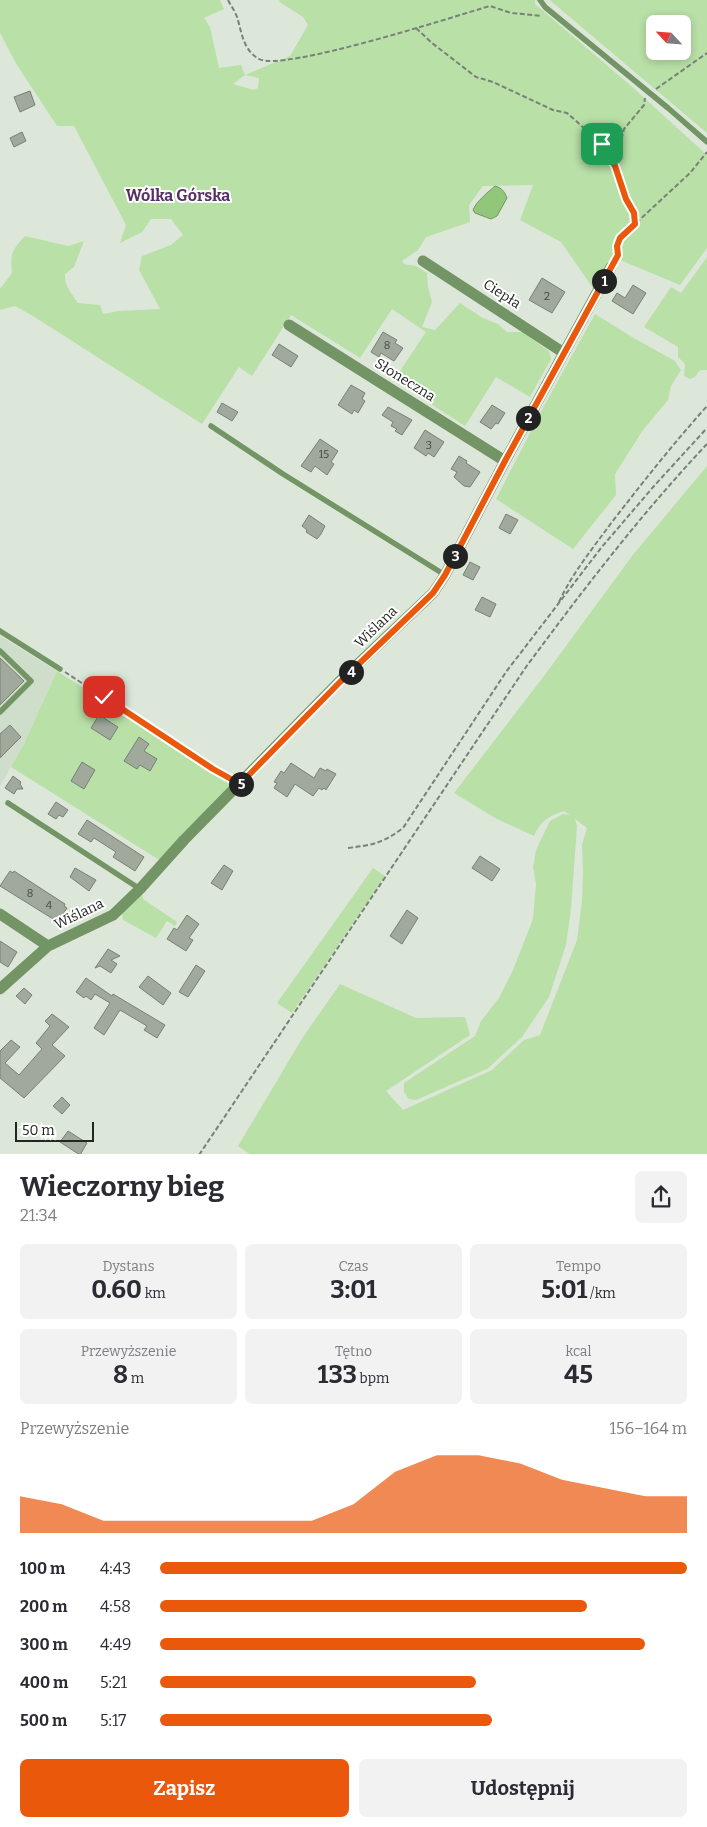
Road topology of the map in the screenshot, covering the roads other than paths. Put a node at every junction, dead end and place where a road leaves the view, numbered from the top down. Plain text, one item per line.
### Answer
1 (540, 0) edge
2 (707, 142) edge
3 (423, 261) dead end
4 (611, 267) road end
5 (289, 325) dead end
6 (564, 353) junction
7 (211, 426) dead end
8 (505, 461) junction
9 (445, 575) junction
10 (0, 631) edge
11 (0, 651) edge
12 (60, 669) road end
13 (0, 712) edge
14 (8, 803) dead end
15 (140, 889) junction
16 (0, 914) edge
17 (48, 946) junction
18 (0, 989) edge

1 - 2 lane
3 - 6 street, Ciepła
4 - 6 street, Wiślana
5 - 8 street, Słoneczna
6 - 8 street, Wiślana
7 - 9 lane
8 - 9 street, Wiślana
9 - 15 street, Wiślana
10 - 12 lane
11 - 13 lane
14 - 15 lane
15 - 17 street, Wiślana
16 - 17 street
17 - 18 street, Wiślana

